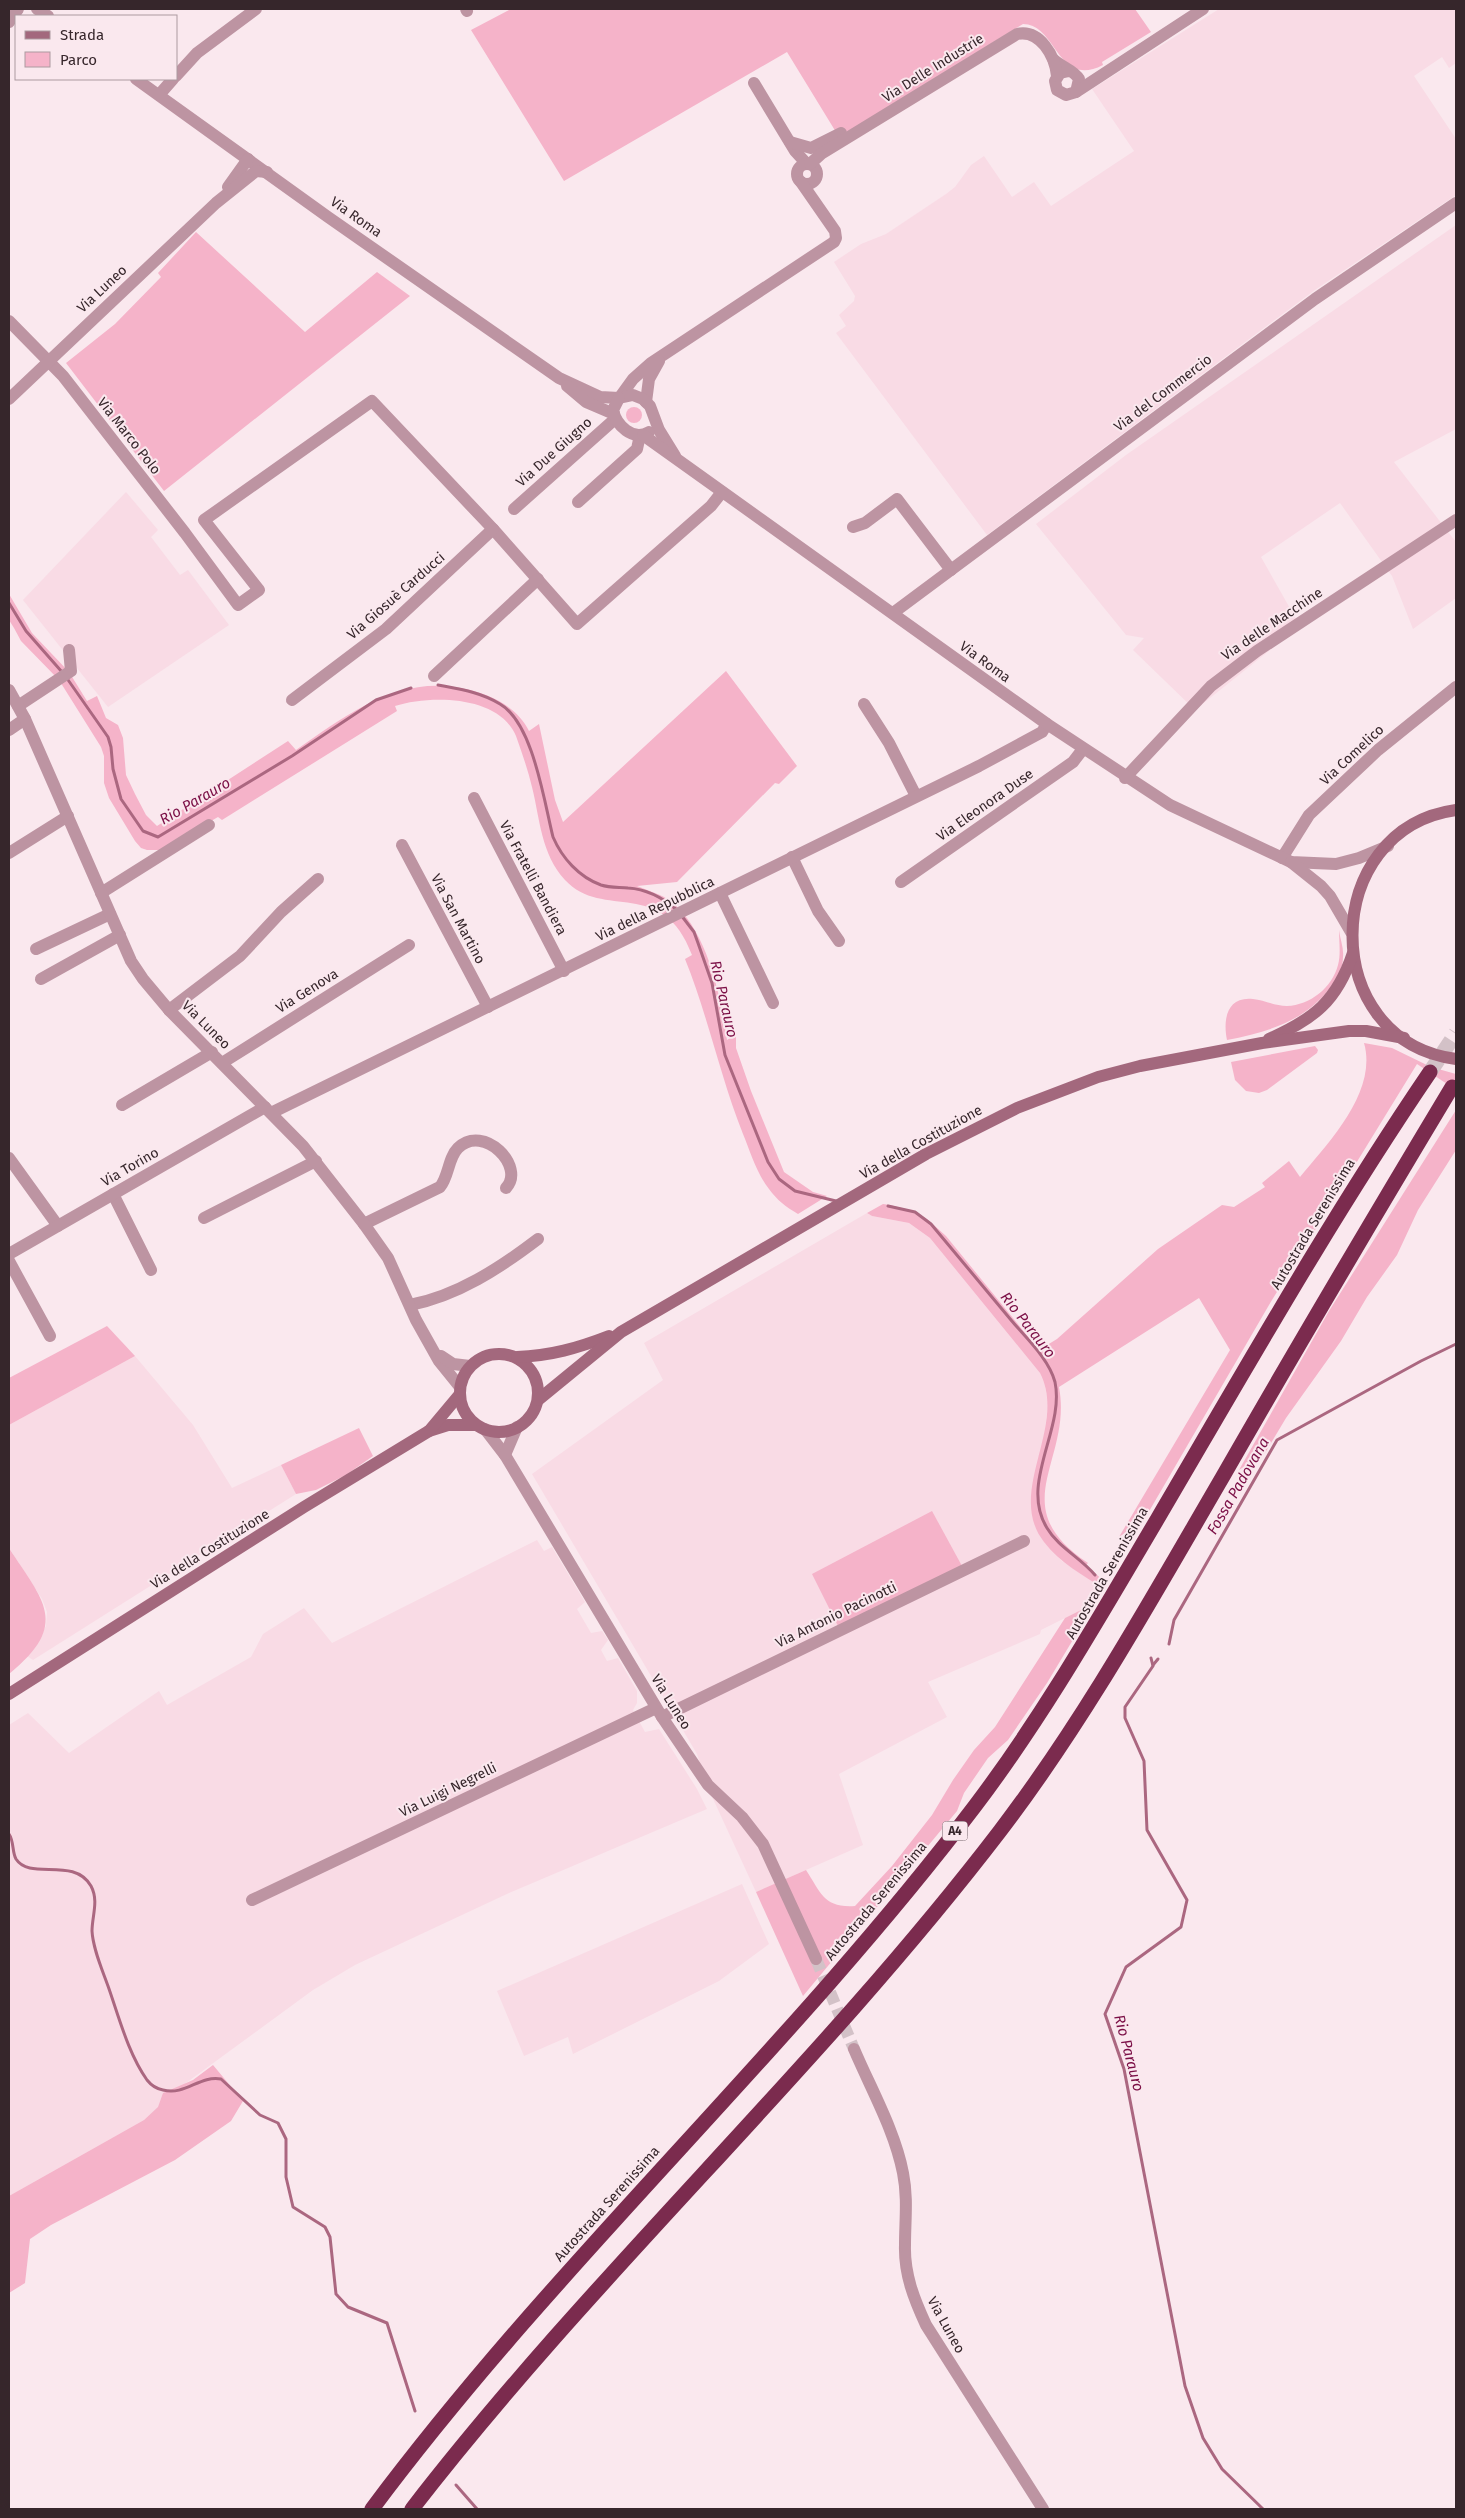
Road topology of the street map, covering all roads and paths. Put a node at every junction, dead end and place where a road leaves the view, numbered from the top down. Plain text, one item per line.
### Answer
1 (18, 9) edge
2 (256, 9) edge
3 (1203, 9) edge
4 (9, 22) edge
5 (1051, 57) junction
6 (1071, 72) junction
7 (1102, 73) junction
8 (178, 74) edge
9 (1057, 76) junction
10 (138, 80) edge
11 (173, 80) edge
12 (754, 83) dead end
13 (1076, 92) junction
14 (160, 95) junction
15 (856, 133) junction
16 (792, 146) junction
17 (248, 159) junction
18 (809, 169) junction
19 (267, 172) junction
20 (815, 200) junction
21 (216, 203) junction
22 (1456, 203) edge
23 (9, 321) edge
24 (664, 354) junction
25 (49, 359) junction
26 (560, 378) junction
27 (632, 379) junction
28 (647, 386) junction
29 (620, 398) junction
30 (9, 399) edge
31 (646, 402) junction
32 (614, 416) junction
33 (655, 418) junction
34 (641, 435) junction
35 (678, 460) junction
36 (722, 492) junction
37 (578, 502) dead end
38 (514, 509) dead end
39 (204, 520) junction
40 (1456, 520) edge
41 (853, 527) dead end
42 (493, 529) junction
43 (185, 533) junction
44 (951, 570) junction
45 (538, 579) junction
46 (893, 613) junction
47 (69, 650) dead end
48 (434, 676) dead end
49 (1456, 687) edge
50 (9, 690) edge
51 (292, 700) dead end
52 (864, 704) dead end
53 (18, 706) junction
54 (25, 719) junction
55 (1047, 724) junction
56 (9, 730) edge
57 (1083, 749) junction
58 (1125, 778) junction
59 (916, 796) junction
60 (474, 798) dead end
61 (1455, 810) edge
62 (68, 816) junction
63 (209, 825) dead end
64 (402, 845) dead end
65 (1388, 846) junction
66 (9, 853) edge
67 (792, 857) junction
68 (1286, 860) junction
69 (318, 880) dead end
70 (901, 882) dead end
71 (101, 893) junction
72 (720, 893) junction
73 (110, 914) junction
74 (1351, 932) junction
75 (120, 936) junction
76 (839, 941) dead end
77 (409, 945) dead end
78 (36, 949) dead end
79 (1353, 953) junction
80 (564, 971) junction
81 (41, 979) dead end
82 (773, 1003) dead end
83 (488, 1007) junction
84 (170, 1010) junction
85 (1404, 1038) junction
86 (1262, 1043) junction
87 (212, 1052) junction
88 (1456, 1058) edge
89 (222, 1063) junction
90 (1430, 1072) tunnel mouth
91 (1452, 1088) dead end
92 (122, 1105) dead end
93 (268, 1110) junction
94 (9, 1158) edge
95 (316, 1161) junction
96 (506, 1188) dead end
97 (113, 1194) junction
98 (204, 1218) dead end
99 (364, 1224) junction
100 (58, 1226) junction
101 (538, 1239) dead end
102 (9, 1254) edge
103 (9, 1260) edge
104 (151, 1270) dead end
105 (410, 1306) junction
106 (620, 1332) junction
107 (50, 1336) dead end
108 (433, 1349) junction
109 (517, 1357) junction
110 (470, 1366) junction
111 (460, 1390) junction
112 (538, 1400) junction
113 (481, 1427) junction
114 (517, 1427) junction
115 (429, 1431) junction
116 (505, 1455) junction
117 (1024, 1541) dead end
118 (9, 1694) edge
119 (659, 1712) junction
120 (252, 1900) dead end
121 (816, 1959) tunnel mouth
122 (854, 2049) tunnel mouth
123 (372, 2509) edge
124 (412, 2509) edge
125 (1043, 2509) edge

1 - 4 street
2 - 8 street
3 - 7 street
5 - 6 street, Via Delle Industrie
5 - 9 street, Via Delle Industrie
5 - 15 street, Via Delle Industrie
6 - 7 street
6 - 9 street
6 - 13 street
7 - 13 street
9 - 13 street, Via Delle Industrie
10 - 14 street, Via Roma
11 - 14 street
12 - 16 street
14 - 17 street, Via Roma
15 - 16 street
15 - 18 street, Via Delle Industrie
16 - 18 street
17 - 19 street, Via Roma
17 - 21 street, Via Luneo
18 - 20 street, Via Delle Industrie
18 - 20 street
19 - 21 street, Via Luneo
19 - 26 street, Via Roma
20 - 24 street
21 - 25 street, Via Luneo
22 - 44 street, Via del Commercio
23 - 25 street, Via Marco Polo
24 - 27 street
24 - 28 street
25 - 30 street, Via Luneo
25 - 43 street, Via Marco Polo
26 - 29 street, Via Roma
26 - 32 street, Via Roma
27 - 28 street
27 - 29 street
28 - 31 street
29 - 31 street, Via Roma
29 - 32 street
31 - 33 street, Via Roma
32 - 34 street, Via Roma
32 - 38 street, Via Due Giugno
33 - 34 street
33 - 35 street, Via Roma
34 - 35 street, Via Roma
34 - 37 street
35 - 36 street, Via Roma
36 - 45 street
36 - 46 street, Via Roma
39 - 42 street
39 - 43 street
39 - 43 street, Via Marco Polo
40 - 58 street, Via delle Macchine
41 - 44 street
42 - 45 street
42 - 51 street, Via Giosuè Carducci
44 - 46 street, Via del Commercio
45 - 48 street
46 - 55 street, Via Roma
47 - 53 street
49 - 68 street, Via Comelico
50 - 53 street, Via Luneo
52 - 59 street
53 - 54 street, Via Luneo
54 - 56 street
54 - 62 street, Via Luneo
55 - 57 street, Via Roma
55 - 59 street, Via della Repubblica
57 - 58 street, Via Roma
57 - 70 street, Via Eleonora Duse
58 - 68 street, Via Roma
59 - 67 street, Via della Repubblica
60 - 80 street, Via Fratelli Bandiera
61 - 65 main road
62 - 66 street
62 - 71 street, Via Luneo
63 - 71 street
64 - 83 street, Via San Martino
65 - 68 street
65 - 74 main road
67 - 72 street, Via della Repubblica
67 - 76 street
68 - 74 street
69 - 84 street
71 - 73 street, Via Luneo
72 - 80 street, Via della Repubblica
72 - 82 street
73 - 75 street, Via Luneo
73 - 78 street
74 - 79 main road
75 - 81 street
75 - 84 street, Via Luneo
77 - 89 street, Via Genova
79 - 85 main road
79 - 86 main road
80 - 83 street, Via della Repubblica
83 - 93 street, Via della Repubblica
84 - 87 street, Via Luneo
85 - 86 main road
85 - 88 main road
86 - 106 main road, Via della Costituzione
87 - 89 street, Via Luneo
87 - 92 street
89 - 93 street, Via Luneo
90 - 123 highway, Autostrada Serenissima / A4
91 - 124 highway, A4
93 - 95 street, Via Luneo
93 - 97 street, Via Torino
94 - 100 street
95 - 98 street
95 - 99 street, Via Luneo
96 - 99 street
97 - 100 street, Via Torino
97 - 104 street
99 - 105 street, Via Luneo
100 - 102 street, Via Torino
101 - 105 street
103 - 107 street
105 - 108 street, Via Luneo
106 - 109 main road, Via della Costituzione
106 - 112 main road, Via della Costituzione
108 - 110 street, Via Luneo
108 - 111 street, Via Luneo
109 - 110 main road
109 - 112 main road
110 - 111 main road
111 - 113 main road
111 - 115 main road, Via della Costituzione
112 - 114 main road
113 - 114 main road
113 - 115 main road, Via della Costituzione
113 - 116 street, Via Luneo
114 - 116 street
115 - 118 main road, Via della Costituzione
116 - 119 street, Via Luneo
117 - 119 street, Via Antonio Pacinotti
119 - 120 street, Via Luigi Negrelli
119 - 121 street, Via Luneo
122 - 125 street, Via Luneo

